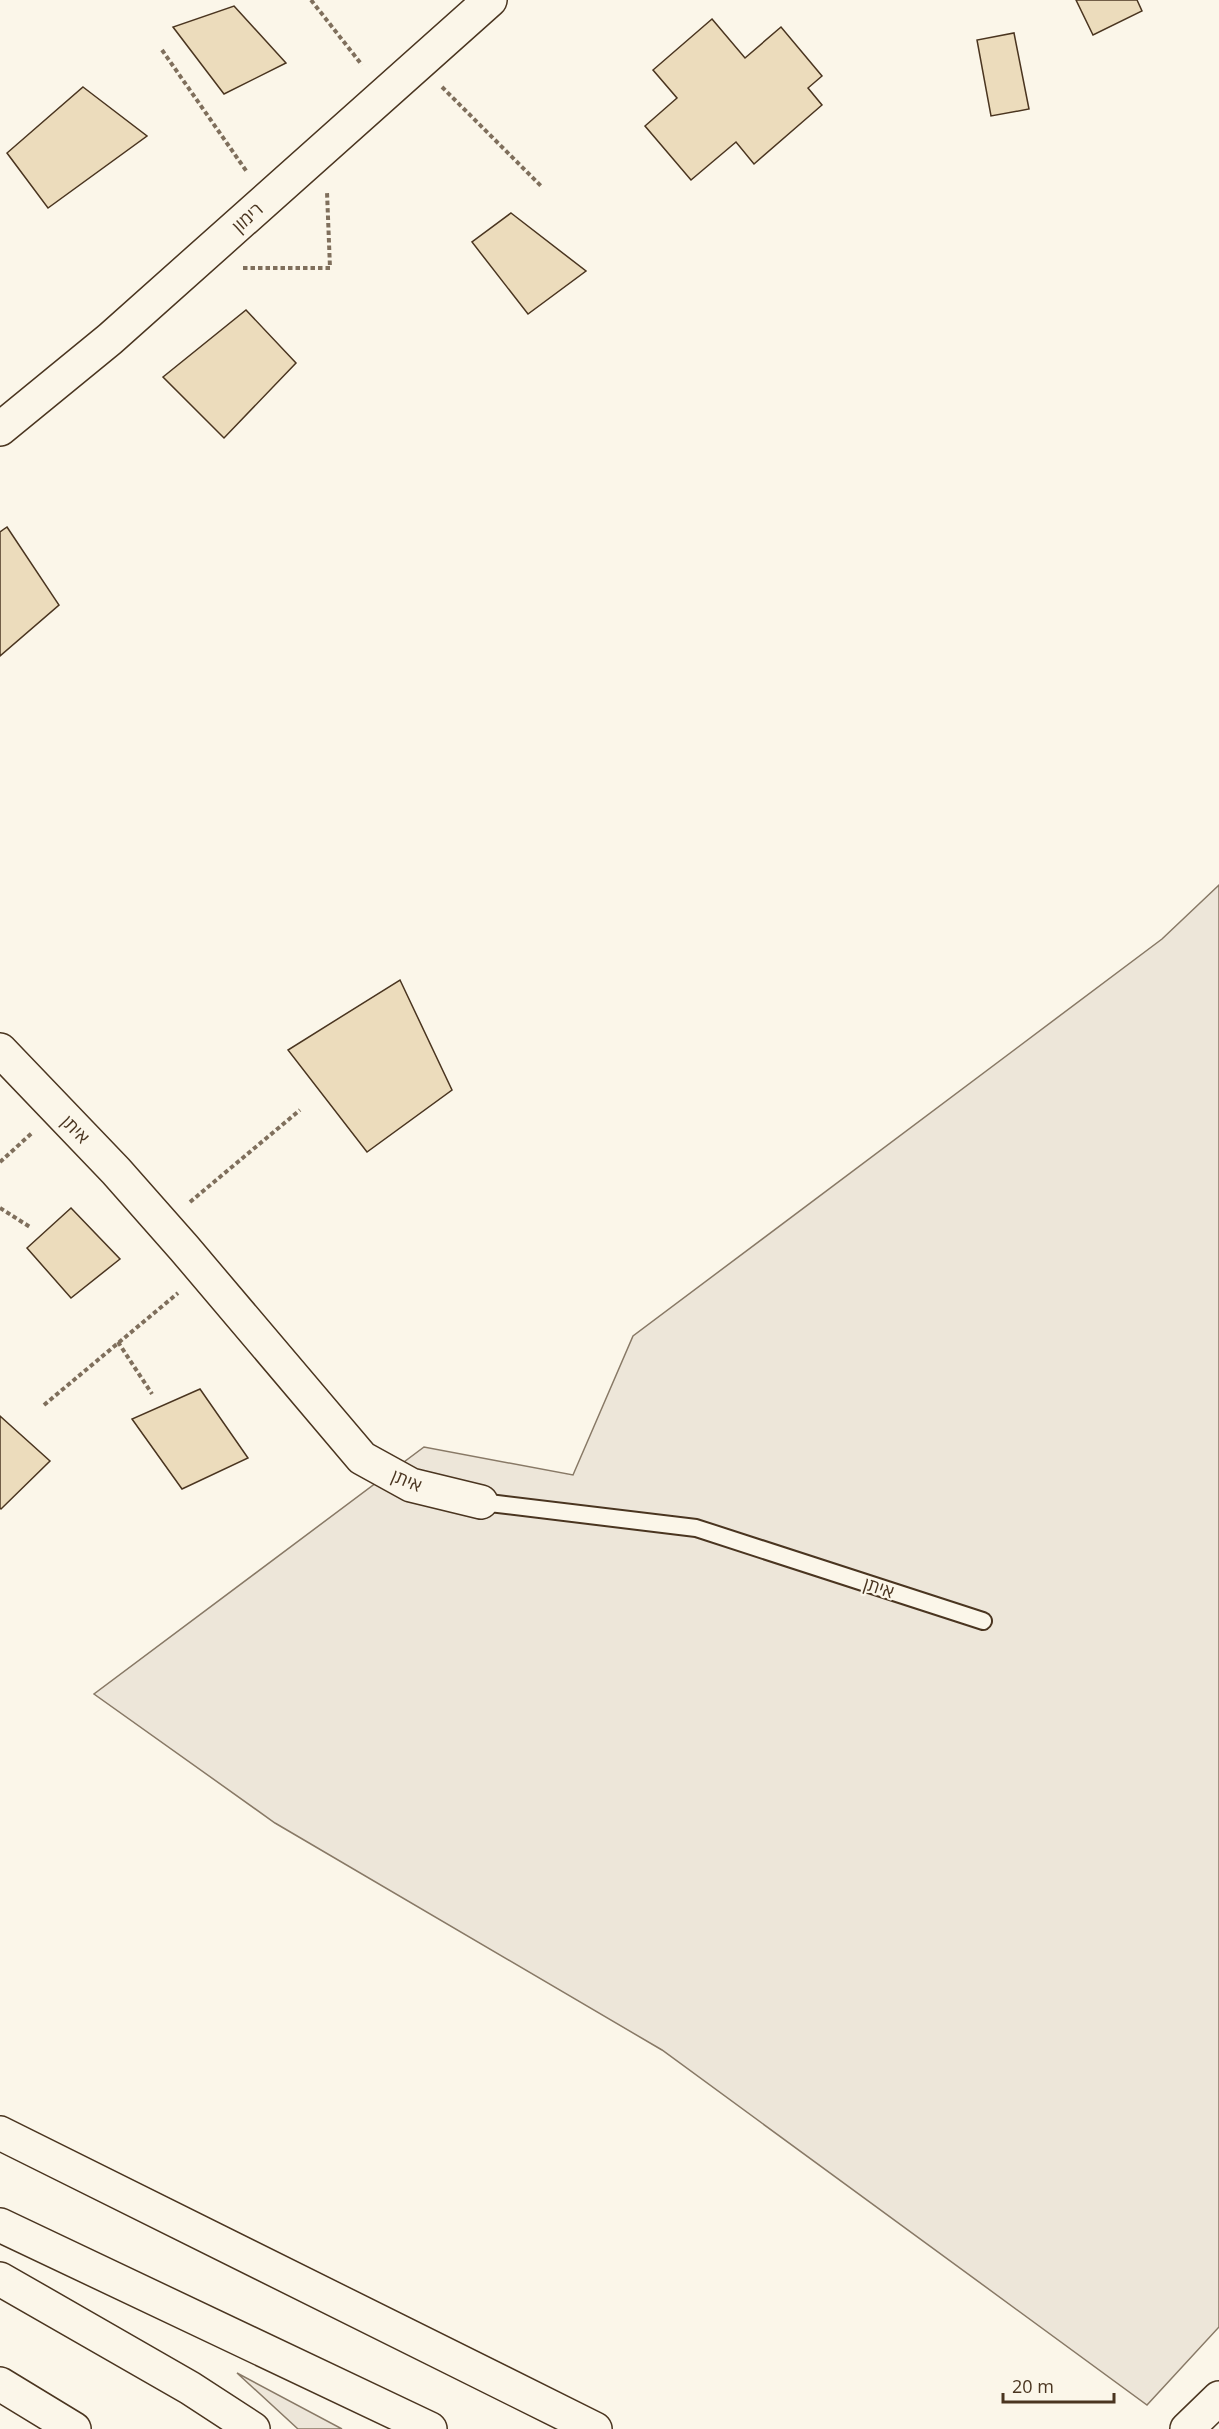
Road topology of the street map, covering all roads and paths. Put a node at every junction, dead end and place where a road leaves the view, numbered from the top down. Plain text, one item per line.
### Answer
1 (311, 0) edge
2 (490, 0) edge
3 (162, 50) dead end
4 (419, 63) junction
5 (385, 93) junction
6 (326, 146) junction
7 (542, 187) dead end
8 (266, 200) junction
9 (189, 268) junction
10 (0, 429) edge
11 (0, 1050) edge
12 (57, 1110) junction
13 (300, 1110) dead end
14 (0, 1162) edge
15 (0, 1208) edge
16 (164, 1224) junction
17 (30, 1227) dead end
18 (204, 1271) junction
19 (118, 1342) junction
20 (152, 1394) dead end
21 (44, 1405) dead end
22 (481, 1502) joint
23 (983, 1621) dead end
24 (0, 2133) edge
25 (0, 2225) edge
26 (0, 2279) edge
27 (0, 2384) edge
28 (1219, 2398) edge
29 (74, 2429) edge
30 (253, 2429) edge
31 (430, 2429) edge
32 (595, 2429) edge
33 (1187, 2429) edge

1 - 5 path
2 - 4 main road, רימון
3 - 8 path
4 - 5 main road, רימון
4 - 7 path
5 - 6 main road, רימון
6 - 8 main road, רימון
6 - 9 path
8 - 9 main road, רימון
9 - 10 main road, רימון
11 - 12 main road, איתן
12 - 14 path
12 - 16 main road, איתן
13 - 16 path
15 - 17 path
16 - 18 main road, איתן
18 - 19 path
18 - 22 main road, איתן
19 - 20 path
19 - 21 path
22 - 23 lane, איתן
24 - 32 main road
25 - 31 main road
26 - 30 main road
27 - 29 main road
28 - 33 main road

